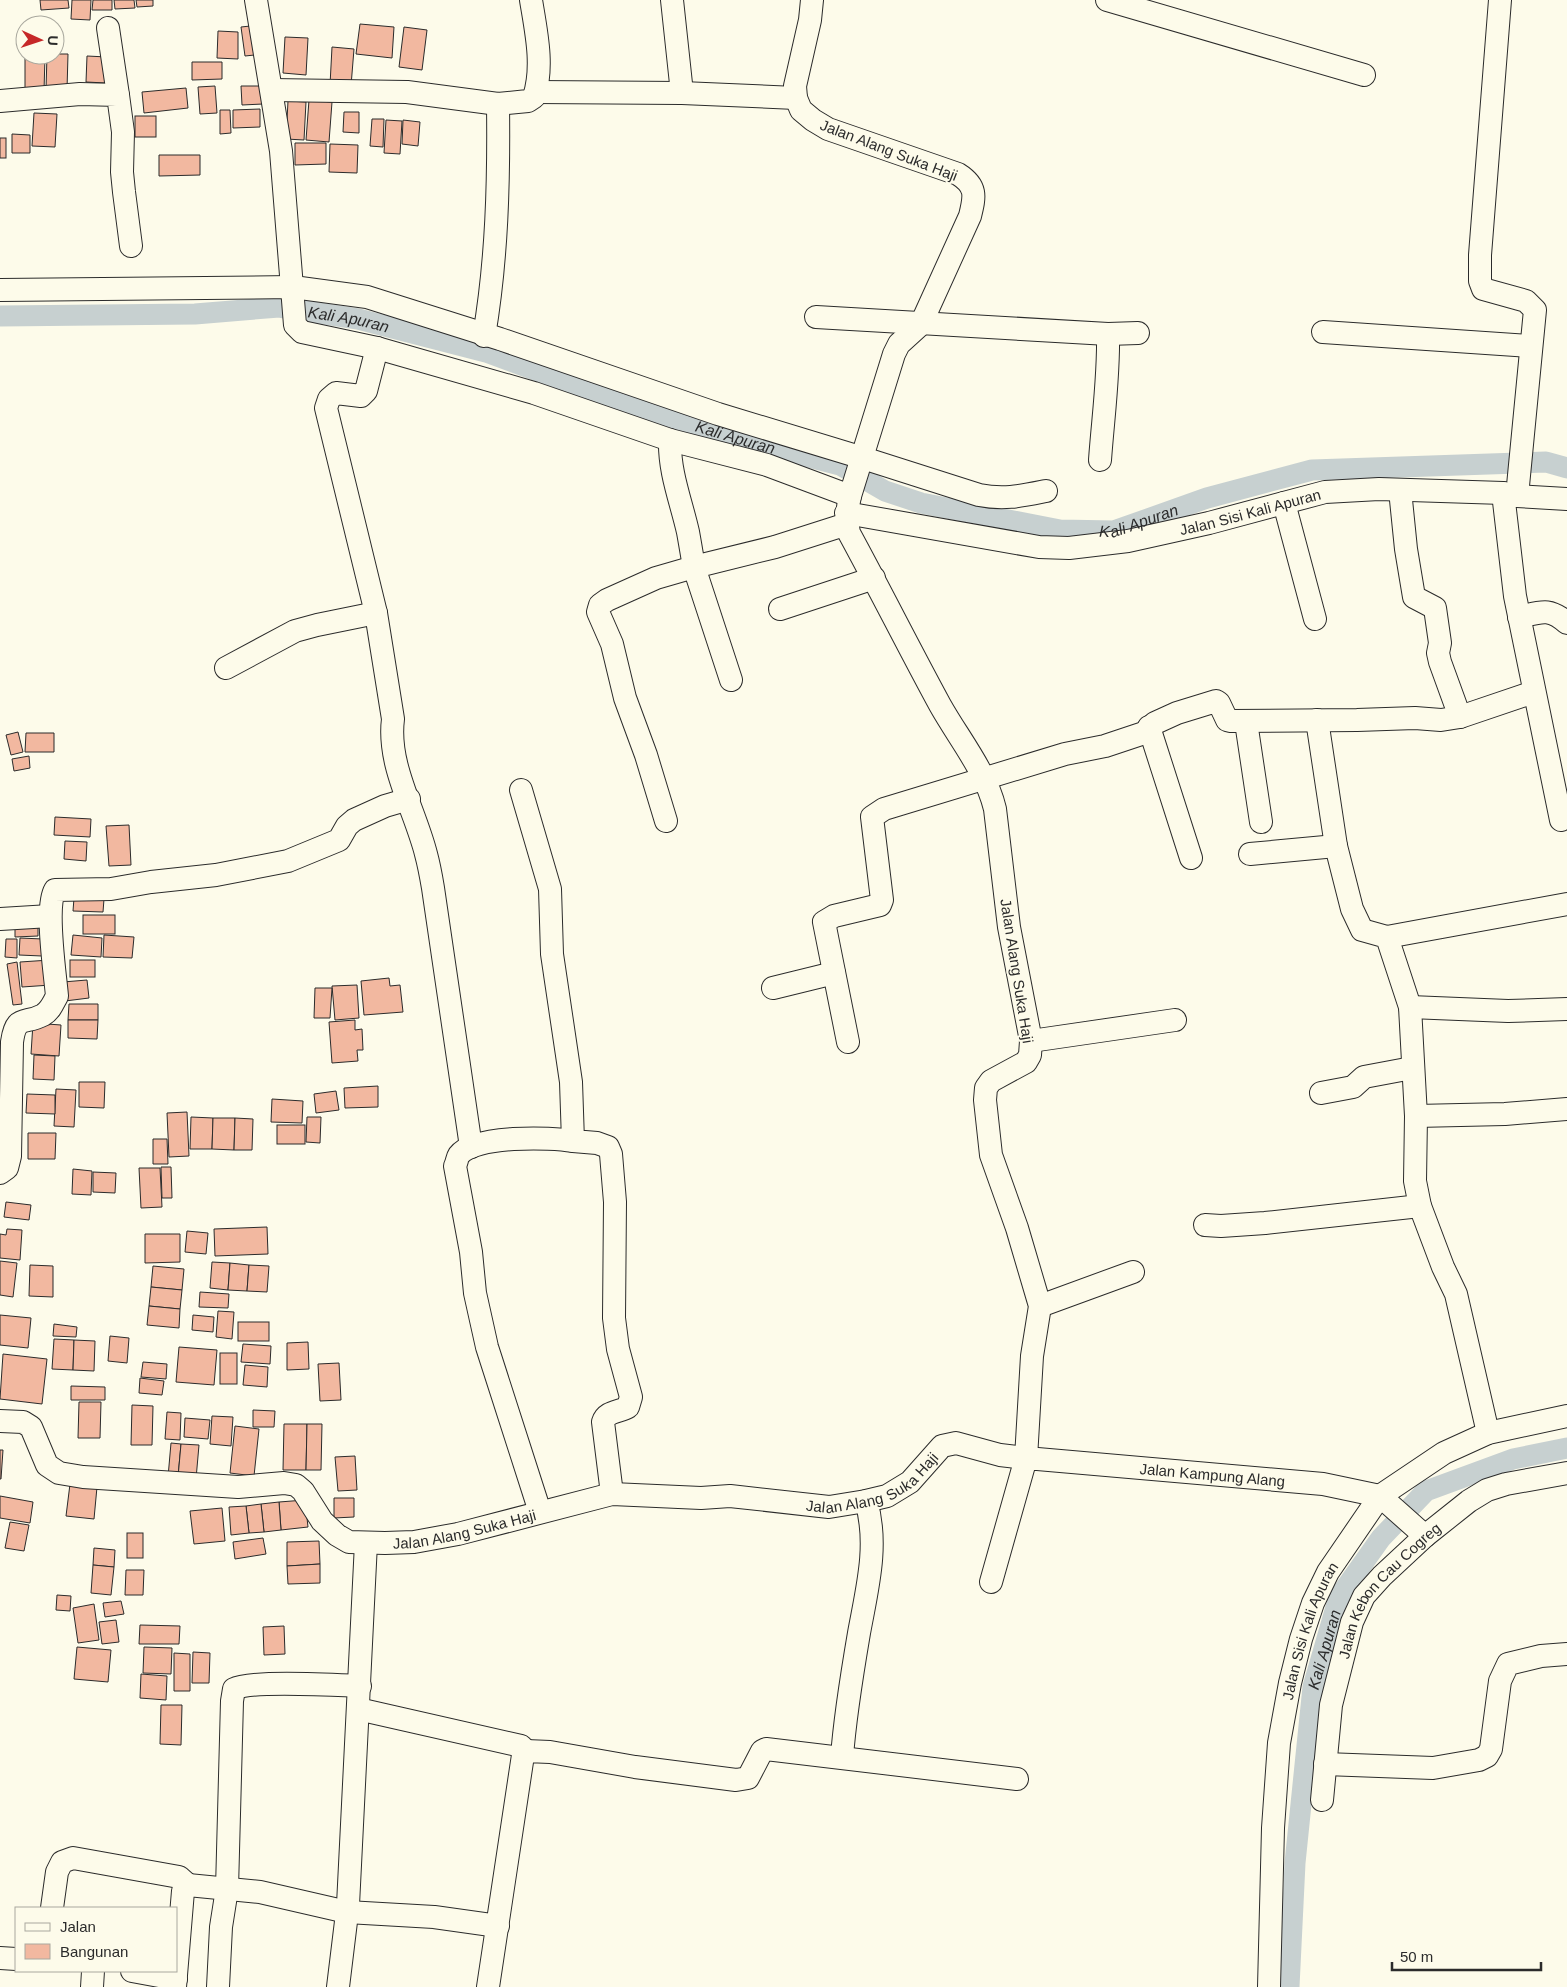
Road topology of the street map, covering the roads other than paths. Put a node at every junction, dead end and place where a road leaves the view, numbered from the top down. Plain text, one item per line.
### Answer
1 (256, 0) edge
2 (531, 0) edge
3 (672, 0) edge
4 (812, 0) edge
5 (1107, 0) edge
6 (1500, 0) edge
7 (108, 28) dead end
8 (1364, 75) dead end
9 (272, 90) junction
10 (536, 92) junction
11 (682, 93) junction
12 (118, 96) junction
13 (796, 98) junction
14 (0, 101) edge
15 (498, 104) junction
16 (131, 246) dead end
17 (0, 290) edge
18 (294, 291) junction
19 (816, 316) dead end
20 (921, 324) junction
21 (1323, 332) dead end
22 (1138, 333) dead end
23 (1108, 334) junction
24 (484, 336) junction
25 (1531, 346) junction
26 (377, 348) junction
27 (670, 440) junction
28 (1100, 460) dead end
29 (1400, 490) junction
30 (853, 491) junction
31 (1046, 491) dead end
32 (1513, 491) junction
33 (1567, 499) edge
34 (1284, 503) junction
35 (694, 567) junction
36 (874, 578) junction
37 (780, 609) dead end
38 (376, 613) junction
39 (1519, 617) junction
40 (1315, 619) dead end
41 (1567, 623) edge
42 (226, 668) dead end
43 (731, 680) dead end
44 (1534, 692) junction
45 (1460, 717) junction
46 (1317, 720) junction
47 (1246, 722) junction
48 (1149, 727) junction
49 (984, 778) junction
50 (521, 790) dead end
51 (409, 799) junction
52 (1561, 820) dead end
53 (666, 821) dead end
54 (1262, 822) dead end
55 (1336, 846) junction
56 (1250, 854) dead end
57 (1191, 858) dead end
58 (1567, 904) edge
59 (50, 916) junction
60 (0, 919) edge
61 (1387, 937) junction
62 (834, 972) junction
63 (773, 988) dead end
64 (1410, 1007) junction
65 (1567, 1009) edge
66 (1175, 1020) dead end
67 (1031, 1041) junction
68 (848, 1042) dead end
69 (1412, 1068) junction
70 (1321, 1093) dead end
71 (1567, 1108) edge
72 (1416, 1116) junction
73 (573, 1141) junction
74 (471, 1147) junction
75 (0, 1173) edge
76 (1420, 1206) junction
77 (1205, 1225) dead end
78 (1133, 1272) dead end
79 (1040, 1306) junction
80 (1567, 1416) edge
81 (0, 1421) edge
82 (1488, 1433) junction
83 (1026, 1458) junction
84 (1567, 1473) edge
85 (612, 1494) junction
86 (866, 1501) junction
87 (1386, 1502) junction
88 (540, 1512) junction
89 (1419, 1531) junction
90 (366, 1543) junction
91 (991, 1582) dead end
92 (1567, 1654) edge
93 (360, 1686) junction
94 (358, 1709) junction
95 (526, 1751) junction
96 (842, 1757) junction
97 (1324, 1764) junction
98 (1017, 1780) dead end
99 (1322, 1800) dead end
100 (188, 1885) junction
101 (227, 1889) junction
102 (52, 1907) edge
103 (348, 1912) junction
104 (498, 1926) junction
105 (178, 1956) edge
106 (0, 1958) edge
107 (15, 1959) edge
108 (94, 1972) edge
109 (136, 1972) edge
110 (176, 1983) edge
111 (92, 1987) edge
112 (218, 1987) edge
113 (338, 1987) edge
114 (488, 1987) edge
115 (1269, 1987) edge

1 - 9 street
2 - 10 street
3 - 11 street
4 - 13 street
5 - 8 street
6 - 25 street
7 - 12 street
9 - 15 street
9 - 18 street
10 - 11 street
10 - 15 street
11 - 13 street
12 - 14 street
12 - 16 street
13 - 20 street, Jalan Alang Suka Haji
15 - 24 street
17 - 18 street
18 - 24 street
18 - 26 street
19 - 20 street
20 - 23 street
20 - 30 street, Jalan Alang Suka Haji
21 - 25 street
22 - 23 street
23 - 28 street
24 - 30 street
25 - 32 street
26 - 27 street
26 - 38 street
27 - 30 street
27 - 35 street
29 - 32 street, Jalan Sisi Kali Apuran
29 - 34 street, Jalan Sisi Kali Apuran
29 - 45 street
30 - 31 street
30 - 34 street, Jalan Sisi Kali Apuran
30 - 35 street
30 - 36 street, Jalan Alang Suka Haji
32 - 33 street, Jalan Sisi Kali Apuran
32 - 39 street
34 - 40 street
35 - 43 street
35 - 53 street
36 - 37 street
36 - 49 street, Jalan Alang Suka Haji
38 - 42 street
38 - 51 street
39 - 41 street
39 - 44 street
44 - 45 street
44 - 52 street
45 - 46 street
46 - 47 street
46 - 55 street
47 - 48 street
47 - 54 street
48 - 49 street
48 - 57 street
49 - 62 street
49 - 67 street, Jalan Alang Suka Haji
50 - 73 street
51 - 59 street
51 - 74 street
55 - 56 street
55 - 61 street
58 - 61 street
59 - 60 street
59 - 75 street
61 - 64 street
62 - 63 street
62 - 68 street
64 - 65 street
64 - 69 street
66 - 67 street
67 - 79 street, Jalan Alang Suka Haji
69 - 70 street
69 - 72 street
71 - 72 street
72 - 76 street
73 - 74 street
73 - 85 street
74 - 88 street
76 - 77 street
76 - 82 street
78 - 79 street
79 - 83 street, Jalan Alang Suka Haji
80 - 82 street, Jalan Sisi Kali Apuran
81 - 90 street, Jalan Alang Suka Haji
82 - 87 street, Jalan Sisi Kali Apuran
83 - 86 street, Jalan Alang Suka Haji
83 - 87 street, Jalan Kampung Alang
83 - 91 street
84 - 89 street, Jalan Kebon Cau Cogreg
85 - 86 street, Jalan Alang Suka Haji
85 - 88 street, Jalan Alang Suka Haji
86 - 96 street
87 - 89 street
87 - 115 street, Jalan Sisi Kali Apuran
88 - 90 street, Jalan Alang Suka Haji
89 - 97 street, Jalan Kebon Cau Cogreg
90 - 93 street
92 - 97 street
93 - 94 street
93 - 101 street
94 - 95 street
94 - 103 street
95 - 96 street
95 - 104 street
96 - 98 street
97 - 99 street, Jalan Kebon Cau Cogreg
100 - 101 street
100 - 102 street
100 - 105 street
101 - 103 street
101 - 112 street
103 - 104 street
103 - 113 street
104 - 114 street
106 - 107 street
108 - 111 street
109 - 110 street

